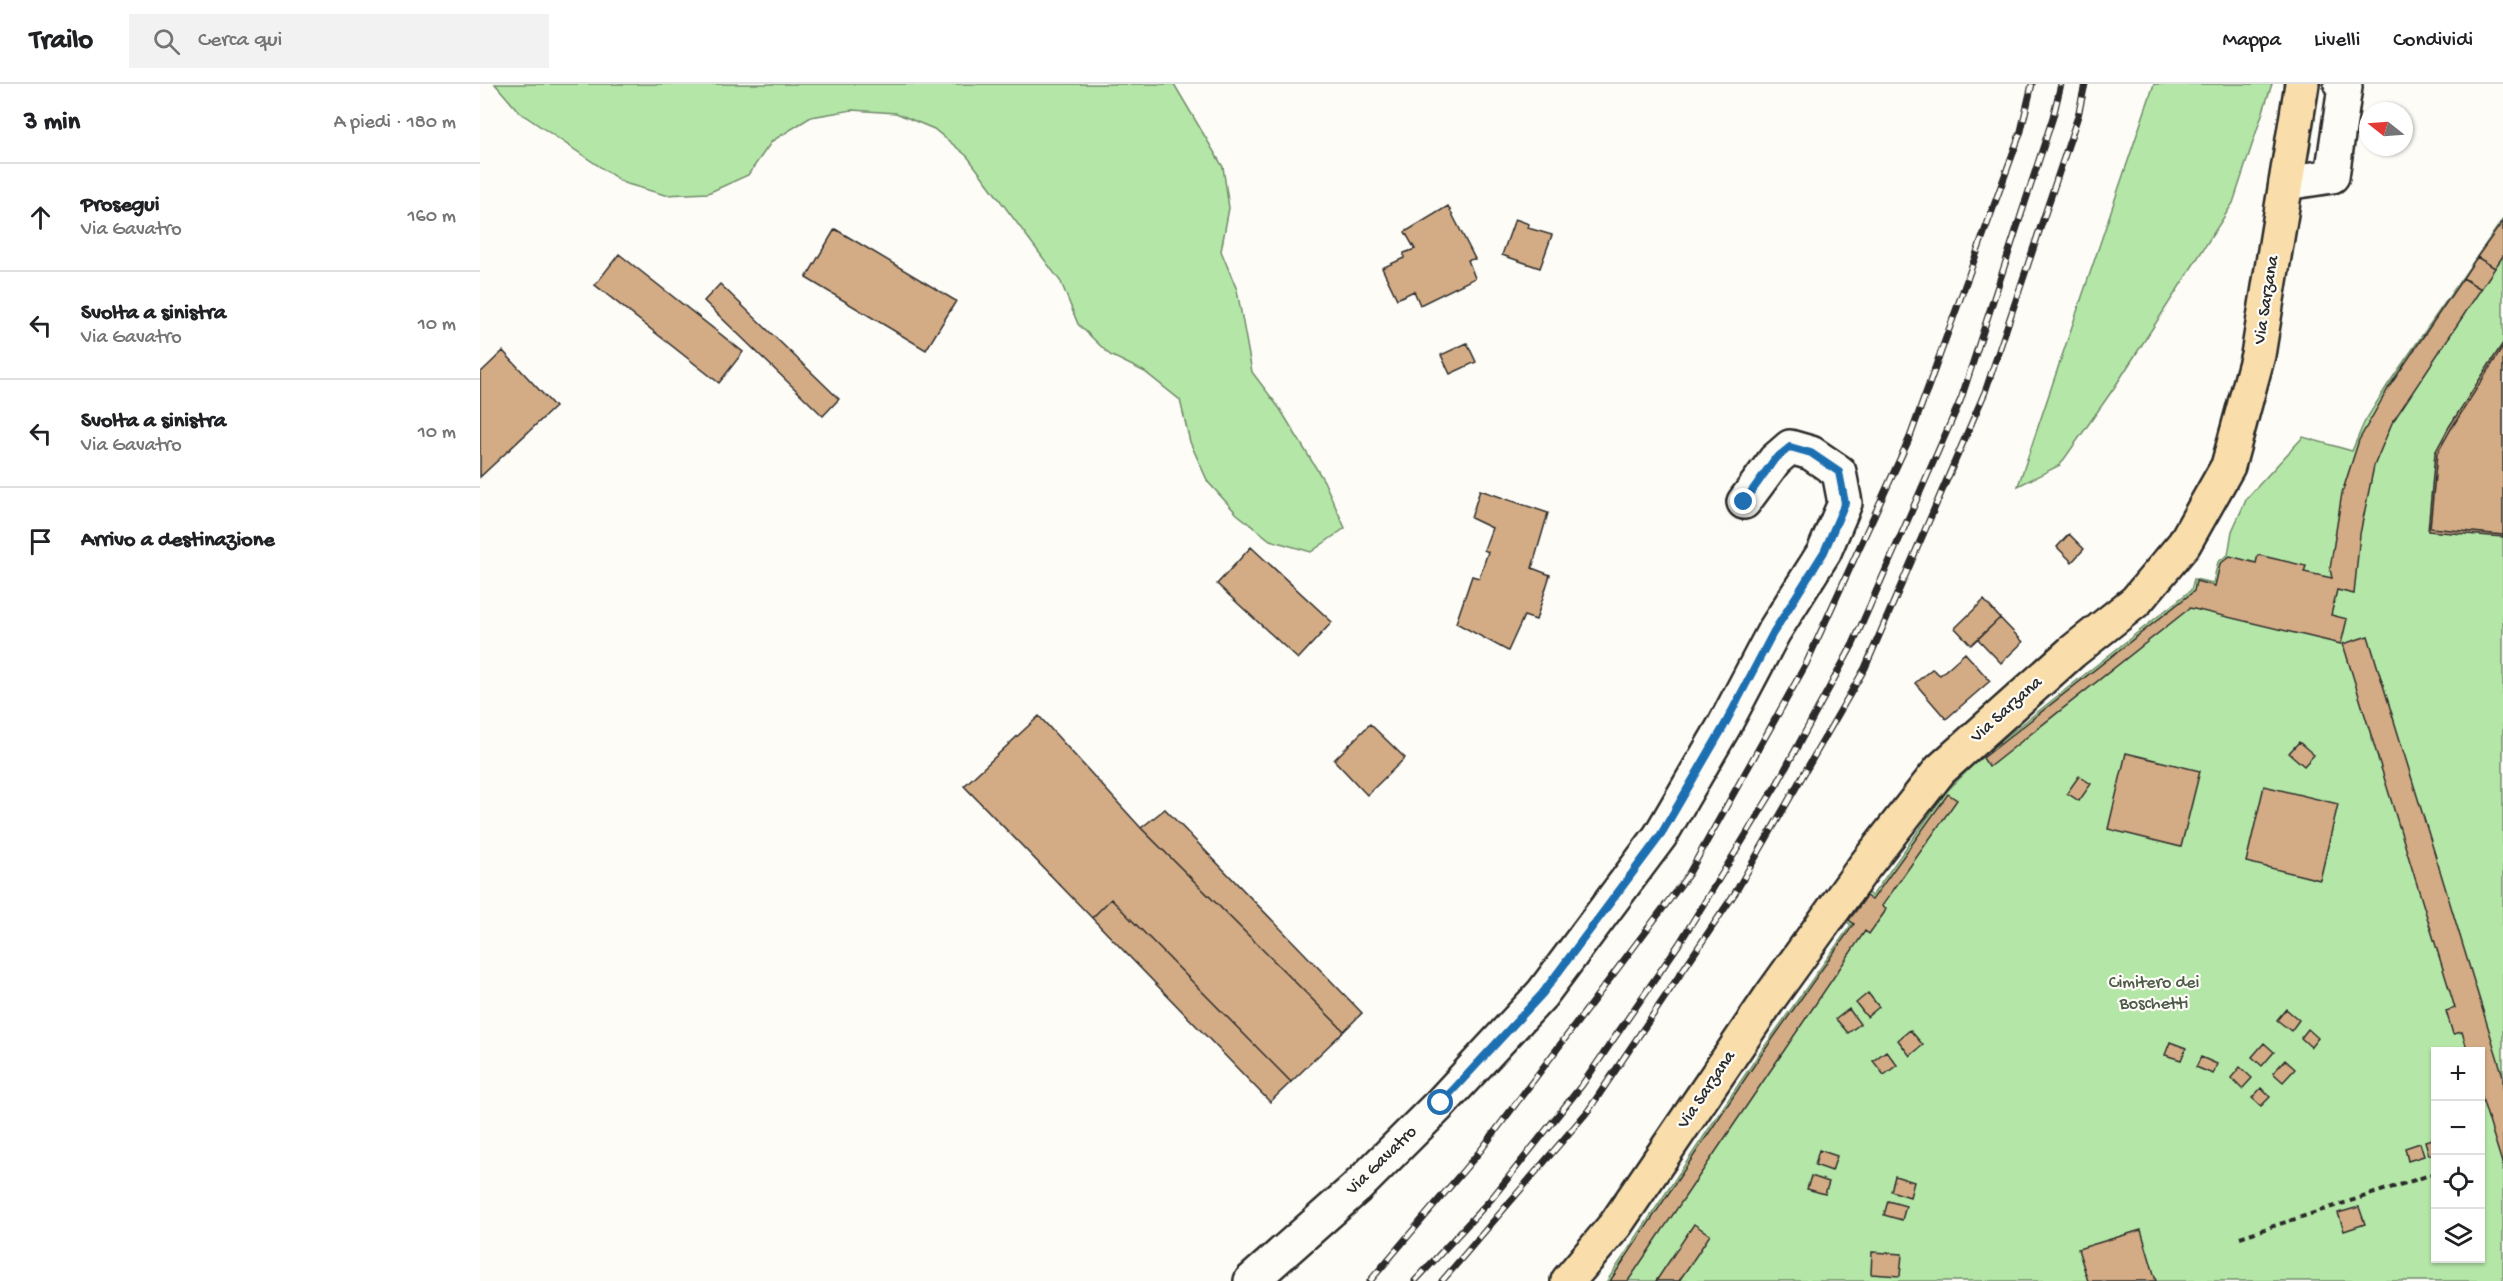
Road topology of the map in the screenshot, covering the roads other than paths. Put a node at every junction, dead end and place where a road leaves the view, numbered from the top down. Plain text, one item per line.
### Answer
1 (2302, 84) edge
2 (2341, 84) edge
3 (2286, 183) junction
4 (1744, 502) dead end
5 (1251, 1281) edge
6 (1568, 1281) edge

1 - 3 main road, Via Sarzana
2 - 3 street
3 - 6 main road, Via Sarzana
4 - 5 street, Via Gavatro

